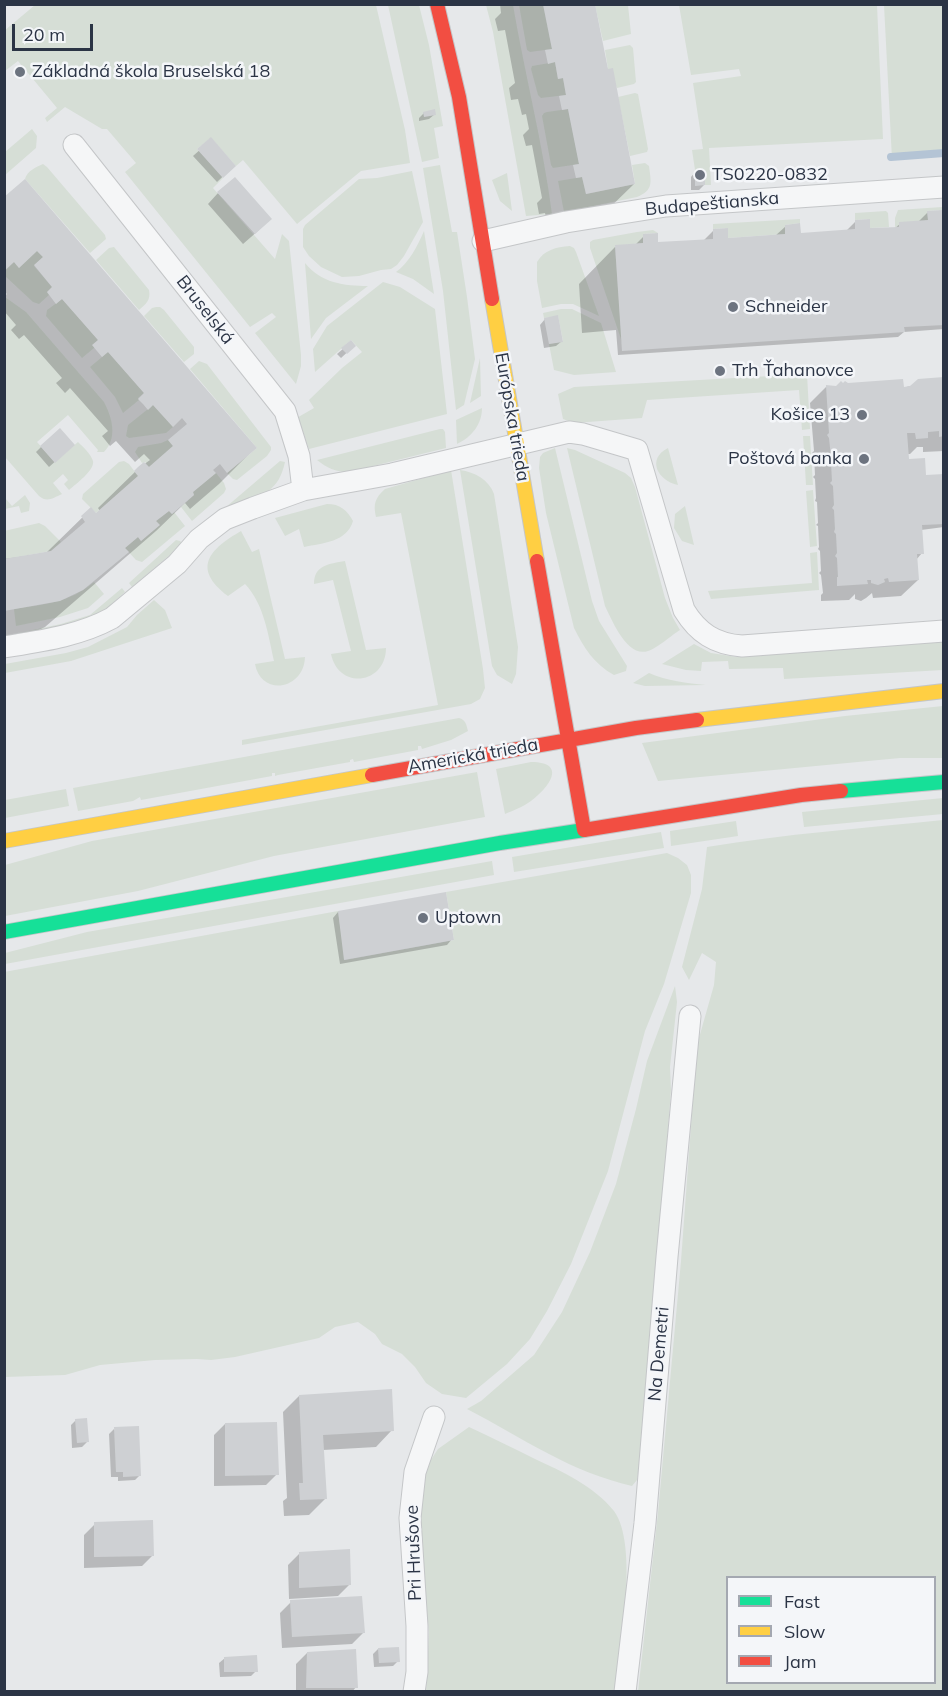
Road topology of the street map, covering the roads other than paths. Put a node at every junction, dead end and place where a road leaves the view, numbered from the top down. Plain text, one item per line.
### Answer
1 (437, 4) edge
2 (74, 145) dead end
3 (944, 187) edge
4 (483, 241) junction
5 (516, 444) junction
6 (303, 490) junction
7 (944, 631) edge
8 (4, 647) edge
9 (944, 691) edge
10 (568, 739) junction
11 (944, 782) edge
12 (584, 830) junction
13 (4, 842) edge
14 (4, 932) edge
15 (690, 1016) dead end
16 (434, 1417) dead end
17 (414, 1692) edge
18 (625, 1692) edge

1 - 4 street, Európska trieda
2 - 6 street, Bruselská
3 - 4 street, Budapeštianska
4 - 5 street, Európska trieda
5 - 6 street
5 - 7 street
5 - 10 street, Európska trieda
6 - 8 street
9 - 10 street, Americká trieda
10 - 12 street, Európska trieda
10 - 13 street, Americká trieda
11 - 12 street
12 - 14 street
15 - 18 street, Na Demetri
16 - 17 street, Pri Hrušove

